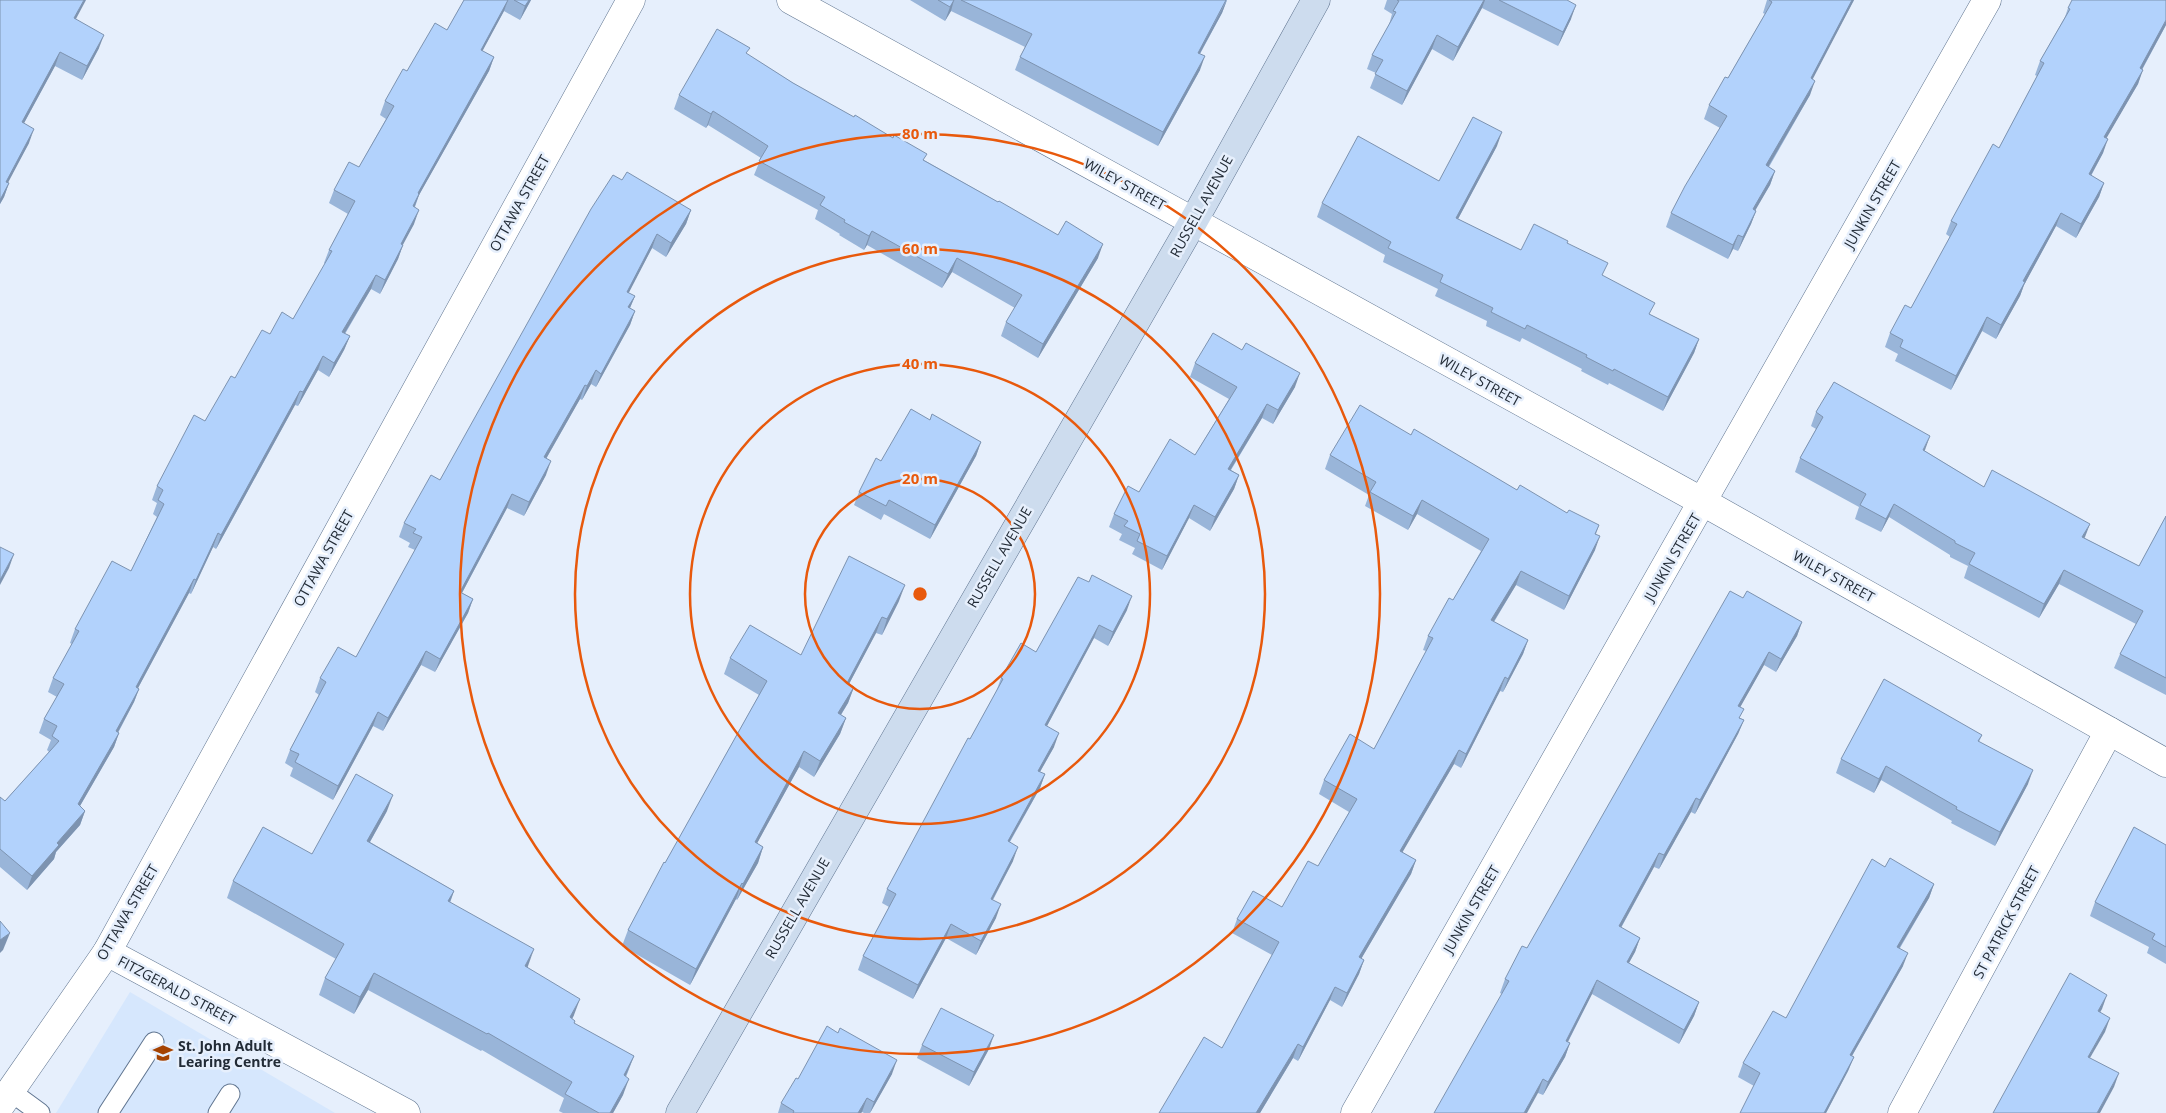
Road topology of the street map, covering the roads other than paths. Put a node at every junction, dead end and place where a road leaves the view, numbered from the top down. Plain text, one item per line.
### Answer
1 (631, 0) edge
2 (791, 0) edge
3 (1316, 0) edge
4 (1988, 0) edge
5 (1193, 222) junction
6 (1703, 502) junction
7 (2110, 731) junction
8 (2166, 764) edge
9 (106, 952) junction
10 (154, 1042) dead end
11 (230, 1094) dead end
12 (5, 1099) edge
13 (40, 1113) edge
14 (108, 1113) edge
15 (218, 1113) edge
16 (406, 1113) edge
17 (680, 1113) edge
18 (1355, 1113) edge
19 (1902, 1113) edge

1 - 9 street, OTTAWA STREET
2 - 5 street, WILEY STREET
3 - 5 street, RUSSELL AVENUE
4 - 6 street, JUNKIN STREET
5 - 6 street, WILEY STREET
5 - 17 street, RUSSELL AVENUE
6 - 7 street, WILEY STREET
6 - 18 street, JUNKIN STREET
7 - 8 street, WILEY STREET
7 - 19 street, ST PATRICK STREET
9 - 12 street, OTTAWA STREET
9 - 16 street, FITZGERALD STREET
10 - 14 lane
11 - 15 lane
12 - 13 lane

